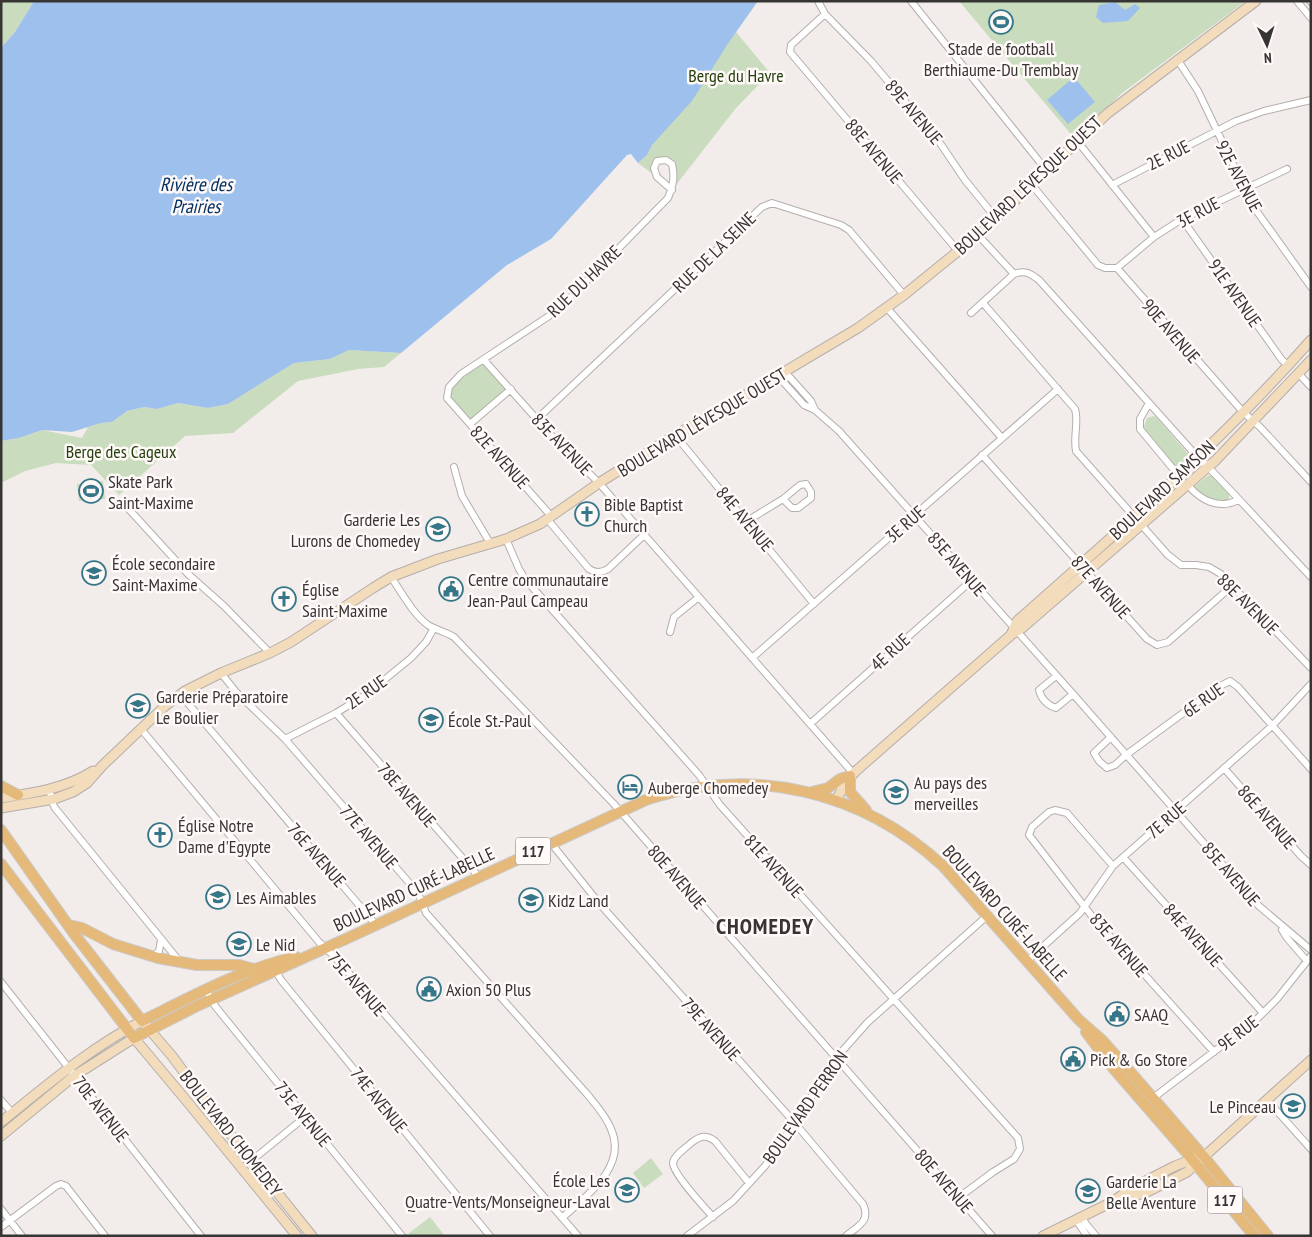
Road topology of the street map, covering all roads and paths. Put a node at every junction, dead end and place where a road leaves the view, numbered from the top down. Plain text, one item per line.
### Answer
1 (818, 1) edge
2 (911, 1) edge
3 (1256, 1) edge
4 (1297, 1) edge
5 (824, 14) junction
6 (1311, 18) edge
7 (1177, 59) junction
8 (1311, 100) edge
9 (1216, 131) junction
10 (1078, 142) junction
11 (1287, 169) dead end
12 (1047, 171) junction
13 (1032, 185) junction
14 (1112, 185) junction
15 (1243, 189) junction
16 (672, 190) junction
17 (994, 218) junction
18 (1182, 219) junction
19 (978, 235) junction
20 (1154, 237) junction
21 (958, 251) junction
22 (1117, 268) junction
23 (1014, 274) junction
24 (1311, 288) edge
25 (904, 295) junction
26 (983, 303) junction
27 (887, 308) junction
28 (971, 313) dead end
29 (1311, 340) edge
30 (484, 360) junction
31 (1311, 360) edge
32 (1289, 366) junction
33 (782, 374) junction
34 (1299, 374) junction
35 (1311, 387) edge
36 (511, 389) junction
37 (1058, 389) junction
38 (447, 398) joint
39 (1149, 403) junction
40 (1243, 412) junction
41 (537, 420) junction
42 (1254, 422) junction
43 (470, 424) junction
44 (675, 435) junction
45 (1002, 438) junction
46 (982, 456) junction
47 (1199, 458) junction
48 (454, 467) dead end
49 (1209, 467) junction
50 (1179, 476) junction
51 (1311, 482) edge
52 (599, 483) junction
53 (1188, 485) junction
54 (784, 499) dead end
55 (1238, 500) junction
56 (125, 505) dead end
57 (915, 515) junction
58 (1135, 517) junction
59 (550, 518) junction
60 (747, 521) junction
61 (1141, 524) junction
62 (644, 535) junction
63 (506, 538) junction
64 (490, 543) junction
65 (1084, 568) junction
66 (391, 577) junction
67 (1311, 577) edge
68 (971, 581) junction
69 (1232, 586) junction
70 (699, 597) junction
71 (814, 604) junction
72 (434, 628) junction
73 (1014, 631) junction
74 (670, 632) dead end
75 (270, 653) junction
76 (752, 658) junction
77 (1311, 668) edge
78 (221, 673) junction
79 (1056, 676) junction
80 (1311, 684) edge
81 (180, 694) junction
82 (1073, 694) junction
83 (336, 713) junction
84 (810, 724) junction
85 (1272, 726) junction
86 (141, 729) junction
87 (1111, 737) junction
88 (285, 739) junction
89 (1126, 754) junction
90 (102, 766) junction
91 (1224, 768) junction
92 (1311, 770) edge
93 (852, 774) junction
94 (1, 786) edge
95 (706, 786) junction
96 (50, 790) junction
97 (810, 792) junction
98 (18, 795) junction
99 (1, 798) edge
100 (51, 800) junction
101 (836, 801) junction
102 (1, 808) edge
103 (620, 811) junction
104 (1176, 811) junction
105 (872, 816) junction
106 (1, 830) edge
107 (551, 843) junction
108 (1123, 857) junction
109 (1, 864) edge
110 (1311, 865) edge
111 (1113, 866) junction
112 (479, 877) junction
113 (422, 904) junction
114 (1085, 906) junction
115 (987, 916) junction
116 (1279, 924) junction
117 (69, 925) junction
118 (376, 925) junction
119 (161, 940) junction
120 (321, 950) junction
121 (1311, 950) edge
122 (153, 957) junction
123 (1309, 958) edge
124 (1027, 961) junction
125 (180, 963) junction
126 (273, 967) junction
127 (254, 969) junction
128 (1, 982) edge
129 (209, 995) junction
130 (893, 1000) junction
131 (1263, 1013) junction
132 (1079, 1020) junction
133 (142, 1021) junction
134 (127, 1029) junction
135 (149, 1030) junction
136 (134, 1038) junction
137 (1214, 1052) junction
138 (836, 1058) junction
139 (1311, 1060) edge
140 (72, 1072) junction
141 (1153, 1098) junction
142 (1, 1100) edge
143 (1268, 1100) junction
144 (12, 1113) junction
145 (305, 1117) junction
146 (1, 1122) edge
147 (794, 1122) junction
148 (1, 1136) edge
149 (1311, 1149) edge
150 (1205, 1155) junction
151 (251, 1160) junction
152 (1194, 1162) junction
153 (749, 1183) junction
154 (958, 1198) junction
155 (1, 1209) edge
156 (713, 1217) junction
157 (562, 1218) junction
158 (1079, 1218) junction
159 (10, 1220) junction
160 (1, 1227) edge
161 (22, 1236) edge
162 (106, 1236) edge
163 (201, 1236) edge
164 (297, 1236) edge
165 (312, 1236) edge
166 (402, 1236) edge
167 (490, 1236) edge
168 (578, 1236) edge
169 (688, 1236) edge
170 (846, 1236) edge
171 (992, 1236) edge
172 (1043, 1236) edge
173 (1087, 1236) edge
174 (1096, 1236) edge
175 (1254, 1236) edge
176 (1268, 1236) edge

1 - 5 street
2 - 12 street
3 - 7 street, BOULEVARD LÉVESQUE OUEST
4 - 6 street
5 - 17 street, 89E AVENUE
5 - 21 street, 88E AVENUE
7 - 9 street, 92E AVENUE
7 - 10 street, BOULEVARD LÉVESQUE OUEST
8 - 9 street, 2E RUE
9 - 14 street, 2E RUE
9 - 15 street, 92E AVENUE
10 - 12 street, BOULEVARD LÉVESQUE OUEST
10 - 14 street
11 - 15 street, 3E RUE
12 - 13 street, BOULEVARD LÉVESQUE OUEST
13 - 17 street, BOULEVARD LÉVESQUE OUEST
13 - 22 street
14 - 20 street
15 - 18 street, 3E RUE
15 - 24 street, 92E AVENUE
16 - 16 street
16 - 30 street, RUE DU HAVRE
17 - 19 street, BOULEVARD LÉVESQUE OUEST
18 - 20 street, 3E RUE
18 - 32 street, 91E AVENUE
19 - 21 street, BOULEVARD LÉVESQUE OUEST
19 - 23 street
20 - 22 street, 3E RUE
21 - 25 street, BOULEVARD LÉVESQUE OUEST
22 - 40 street, 90E AVENUE
23 - 26 street
23 - 39 street
25 - 27 street, BOULEVARD LÉVESQUE OUEST
25 - 41 street, RUE DE LA SEINE
26 - 28 street
26 - 37 street, 88E AVENUE
27 - 33 street, BOULEVARD LÉVESQUE OUEST
27 - 45 street
29 - 32 street, BOULEVARD SAMSON
30 - 36 street, 83E AVENUE
30 - 38 street, RUE DU HAVRE
31 - 34 street, BOULEVARD SAMSON
32 - 40 street, BOULEVARD SAMSON
33 - 44 street, BOULEVARD LÉVESQUE OUEST
33 - 57 street, 85E AVENUE
34 - 35 street
34 - 42 street, BOULEVARD SAMSON
36 - 41 street, 83E AVENUE
36 - 43 street
37 - 45 street, 3E RUE
37 - 58 street, 88E AVENUE
38 - 43 street, 82E AVENUE
39 - 47 street
39 - 50 street
40 - 42 street, 90E AVENUE
40 - 47 street, BOULEVARD SAMSON
41 - 52 street, 83E AVENUE
42 - 49 street, BOULEVARD SAMSON
42 - 51 street, 90E AVENUE
43 - 59 street, 82E AVENUE
44 - 52 street, BOULEVARD LÉVESQUE OUEST
44 - 60 street, 84E AVENUE
45 - 46 street, 3E RUE
46 - 57 street, 3E RUE
46 - 65 street, 87E AVENUE
47 - 49 street
47 - 50 street, BOULEVARD SAMSON
48 - 64 street
49 - 53 street, BOULEVARD SAMSON
49 - 55 street
50 - 58 street, BOULEVARD SAMSON
52 - 59 street, BOULEVARD LÉVESQUE OUEST
52 - 62 street, 83E AVENUE
53 - 55 street
53 - 61 street, BOULEVARD SAMSON
54 - 60 street
55 - 67 street
56 - 75 street
57 - 68 street, 85E AVENUE
57 - 71 street, 3E RUE
58 - 61 street, 88E AVENUE
58 - 65 street, BOULEVARD SAMSON
59 - 62 street, 82E AVENUE
59 - 63 street, BOULEVARD LÉVESQUE OUEST
60 - 71 street, 84E AVENUE
61 - 65 street, BOULEVARD SAMSON
61 - 69 street, 88E AVENUE
62 - 70 street, 83E AVENUE
63 - 64 street, BOULEVARD LÉVESQUE OUEST
63 - 95 street, 81E AVENUE
64 - 66 street, BOULEVARD LÉVESQUE OUEST
65 - 69 street, 87E AVENUE
65 - 73 street, BOULEVARD SAMSON
66 - 72 street, 80E AVENUE
66 - 75 street, BOULEVARD LÉVESQUE OUEST
68 - 73 street, 85E AVENUE
68 - 84 street, 4E RUE
69 - 77 street, 88E AVENUE
70 - 74 street
70 - 76 street, 83E AVENUE
71 - 76 street, 3E RUE
72 - 83 street, 2E RUE
72 - 103 street, 80E AVENUE
73 - 79 street, 85E AVENUE
73 - 93 street, BOULEVARD SAMSON
75 - 78 street, BOULEVARD LÉVESQUE OUEST
76 - 84 street, 83E AVENUE
78 - 81 street, BOULEVARD LÉVESQUE OUEST
78 - 88 street, 77E AVENUE
79 - 82 street, 85E AVENUE
79 - 82 street
80 - 85 street, 7E RUE
81 - 86 street, BOULEVARD LÉVESQUE OUEST
81 - 118 street, 76E AVENUE
82 - 87 street, 85E AVENUE
83 - 88 street, 2E RUE
83 - 112 street, 78E AVENUE
84 - 93 street, 83E AVENUE
85 - 89 street, 6E RUE
85 - 91 street, 7E RUE
85 - 92 street
86 - 90 street, BOULEVARD LÉVESQUE OUEST
86 - 120 street, 75E AVENUE
87 - 89 street, 85E AVENUE
87 - 89 street
88 - 113 street, 77E AVENUE
89 - 104 street, 85E AVENUE
90 - 96 street, BOULEVARD LÉVESQUE OUEST
90 - 100 street, BOULEVARD LÉVESQUE OUEST
91 - 104 street, 7E RUE
91 - 110 street, 86E AVENUE
93 - 97 main road
93 - 101 street, BOULEVARD SAMSON
93 - 105 main road
94 - 98 main road
95 - 97 main road, BOULEVARD CURÉ-LABELLE / 117
95 - 103 main road, BOULEVARD CURÉ-LABELLE / 117
95 - 130 street, 81E AVENUE
96 - 98 street, BOULEVARD LÉVESQUE OUEST
96 - 100 street
97 - 101 main road, BOULEVARD CURÉ-LABELLE / 117
98 - 99 street, BOULEVARD LÉVESQUE OUEST
100 - 102 street, BOULEVARD LÉVESQUE OUEST
100 - 119 street
101 - 105 main road, BOULEVARD CURÉ-LABELLE / 117
103 - 107 main road, BOULEVARD CURÉ-LABELLE / 117
103 - 138 street, 80E AVENUE
104 - 108 street, 7E RUE
104 - 116 street, 85E AVENUE
105 - 115 main road, BOULEVARD CURÉ-LABELLE / 117
106 - 117 main road
107 - 112 main road, BOULEVARD CURÉ-LABELLE / 117
107 - 147 street, 79E AVENUE
108 - 111 street, 7E RUE
108 - 131 street, 84E AVENUE
109 - 134 main road
111 - 114 street, 7E RUE
111 - 114 street, 83E AVENUE
112 - 113 main road, BOULEVARD CURÉ-LABELLE / 117
113 - 118 main road, BOULEVARD CURÉ-LABELLE / 117
113 - 157 street, 77E AVENUE
114 - 124 street, 7E RUE
114 - 137 street, 83E AVENUE
115 - 124 main road, BOULEVARD CURÉ-LABELLE / 117
115 - 130 street, BOULEVARD PERRON
116 - 121 street, 85E AVENUE
116 - 123 street, 85E AVENUE
117 - 122 main road
117 - 133 main road
118 - 120 main road, BOULEVARD CURÉ-LABELLE / 117
119 - 122 street
119 - 125 street
120 - 126 main road, BOULEVARD CURÉ-LABELLE / 117
120 - 157 street, 75E AVENUE
122 - 125 main road
123 - 131 street, 9E RUE
124 - 132 main road, BOULEVARD CURÉ-LABELLE / 117
125 - 127 main road
126 - 127 main road, BOULEVARD CURÉ-LABELLE / 117
126 - 129 main road, BOULEVARD CURÉ-LABELLE / 117
126 - 167 street, 74E AVENUE
127 - 129 main road, BOULEVARD CURÉ-LABELLE
128 - 140 street, 70E AVENUE
129 - 133 main road, BOULEVARD CURÉ-LABELLE
129 - 135 main road, BOULEVARD CURÉ-LABELLE / 117
129 - 145 street, 73E AVENUE
130 - 138 street, BOULEVARD PERRON
130 - 154 street, 81E AVENUE
131 - 137 street, 9E RUE
132 - 141 main road, BOULEVARD CURÉ-LABELLE / 117
132 - 152 main road, BOULEVARD CURÉ-LABELLE / 117
133 - 134 street
133 - 135 street
134 - 136 main road
134 - 140 street
135 - 136 main road, BOULEVARD CURÉ-LABELLE / 117
135 - 151 street, BOULEVARD CHOMEDEY
136 - 140 street
136 - 164 street, BOULEVARD CHOMEDEY
137 - 141 street, 9E RUE
138 - 147 street, BOULEVARD PERRON
138 - 154 street, 80E AVENUE
139 - 143 street
140 - 144 street
140 - 148 street
140 - 163 street, 70E AVENUE
141 - 150 main road, BOULEVARD CURÉ-LABELLE / 117
142 - 144 street
143 - 149 street
143 - 150 street
144 - 146 street
145 - 151 street
145 - 166 street, 73E AVENUE
147 - 153 street, BOULEVARD PERRON
147 - 170 street, 79E AVENUE
150 - 152 street
150 - 176 main road, BOULEVARD CURÉ-LABELLE / 117
151 - 165 street, BOULEVARD CHOMEDEY
152 - 158 street
152 - 175 main road, BOULEVARD CURÉ-LABELLE / 117
153 - 156 street, BOULEVARD PERRON
153 - 156 street
154 - 171 street, 80E AVENUE
155 - 159 street
156 - 169 street, BOULEVARD PERRON
157 - 168 street, 75E AVENUE
158 - 172 street
158 - 173 street
158 - 174 street
159 - 160 street
159 - 161 street
159 - 162 street

